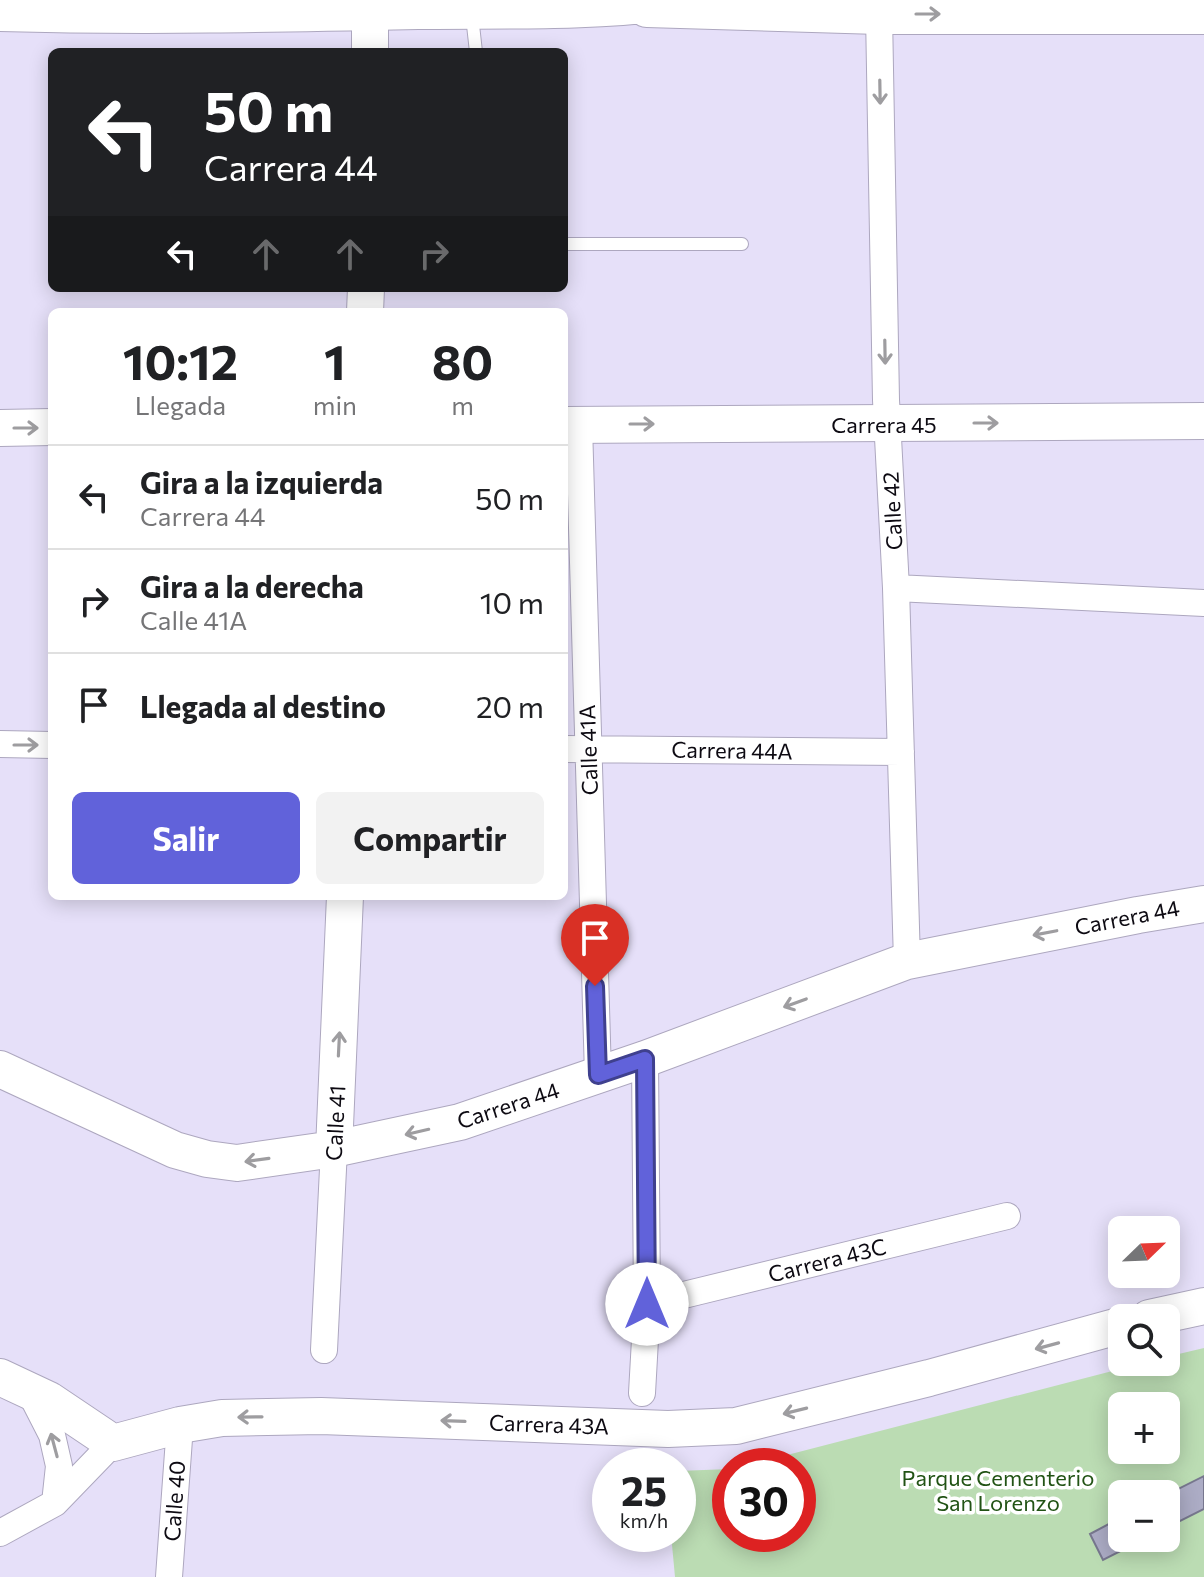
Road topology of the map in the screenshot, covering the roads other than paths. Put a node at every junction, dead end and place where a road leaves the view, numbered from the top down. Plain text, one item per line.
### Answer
1 (673, 0) edge
2 (371, 3) edge
3 (627, 6) junction
4 (472, 9) junction
5 (0, 11) edge
6 (879, 14) junction
7 (1204, 14) edge
8 (370, 48) edge
9 (476, 48) edge
10 (568, 244) edge
11 (742, 244) dead end
12 (1204, 421) edge
13 (887, 424) junction
14 (571, 425) edge
15 (48, 427) edge
16 (0, 428) edge
17 (896, 588) junction
18 (1204, 603) edge
19 (0, 744) edge
20 (48, 745) edge
21 (576, 749) edge
22 (901, 752) junction
23 (345, 900) edge
24 (1204, 904) edge
25 (907, 961) junction
26 (645, 1059) junction
27 (0, 1069) edge
28 (598, 1075) junction
29 (334, 1149) junction
30 (1007, 1216) dead end
31 (647, 1304) junction
32 (1204, 1306) edge
33 (1180, 1311) edge
34 (1108, 1329) edge
35 (324, 1350) dead end
36 (15, 1384) edge
37 (642, 1393) dead end
38 (180, 1425) junction
39 (113, 1443) junction
40 (55, 1503) junction
41 (0, 1533) edge
42 (169, 1577) edge

1 - 3 main road
2 - 4 main road
2 - 5 main road
2 - 8 street
3 - 4 main road
3 - 6 main road
4 - 9 lane
6 -> 7 main road
6 -> 13 street, Calle 42
10 - 11 lane
13 -> 12 street, Carrera 45
14 -> 13 street, Carrera 45
13 - 17 street, Calle 42
14 - 21 street, Calle 41A
16 -> 15 street
17 - 18 street
17 - 22 street, Calle 42
19 -> 20 street
21 - 22 street, Carrera 44A
21 - 28 street, Calle 41A
22 - 25 street, Calle 42
29 -> 23 street, Calle 41
24 -> 25 street, Carrera 44
25 -> 26 street, Carrera 44
26 - 28 street, Carrera 44
26 - 31 street
29 -> 27 street, Carrera 44
28 -> 29 street, Carrera 44
29 - 35 street, Calle 41
30 - 31 street, Carrera 43C
31 - 37 street
32 - 33 street
34 -> 38 street, Carrera 43A
36 - 39 street
40 -> 36 street
38 - 39 street, Carrera 43A
38 - 42 street, Calle 40
39 - 40 street
40 - 41 street

